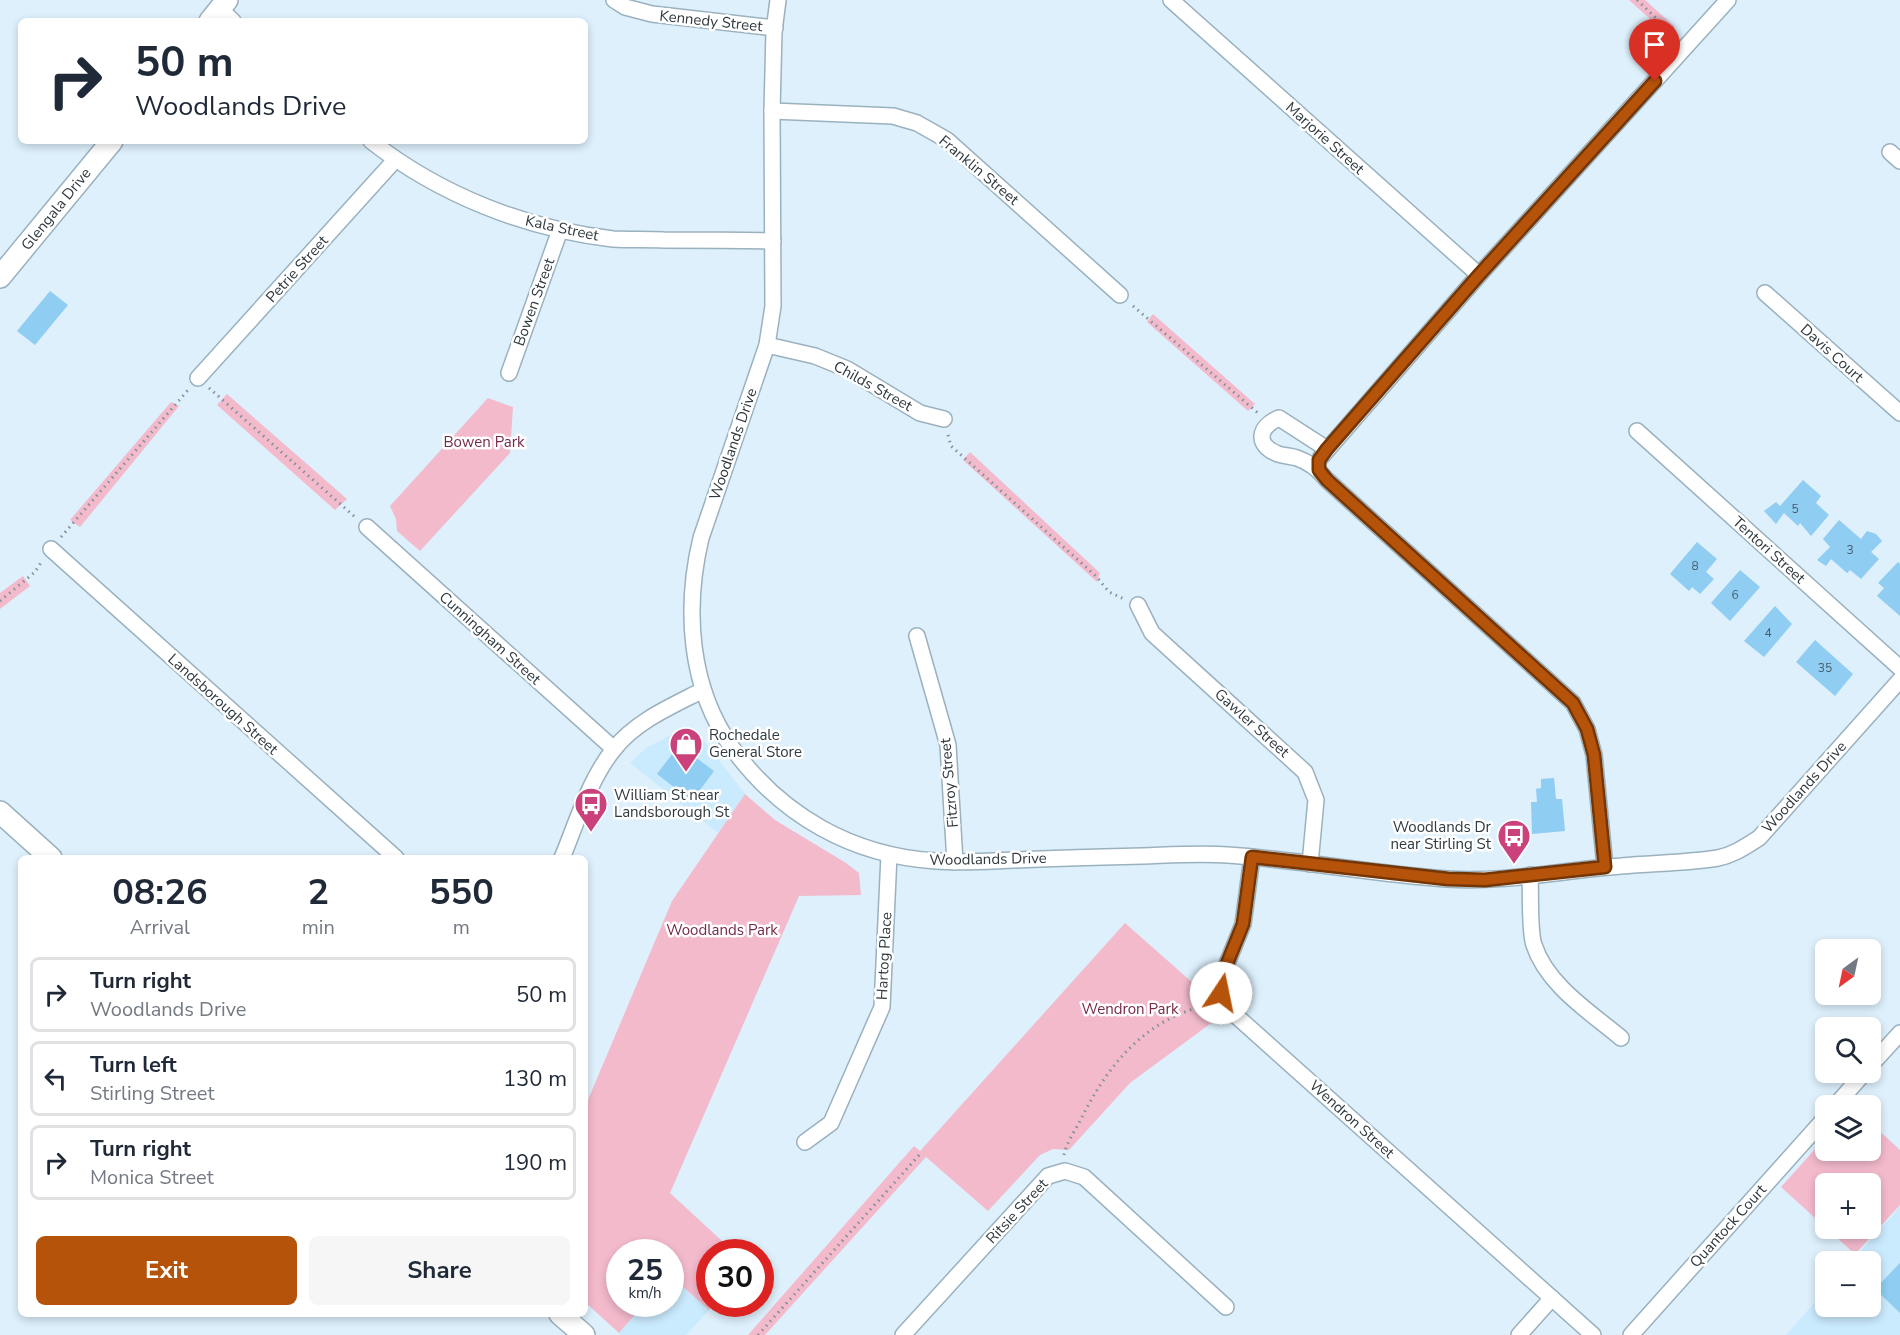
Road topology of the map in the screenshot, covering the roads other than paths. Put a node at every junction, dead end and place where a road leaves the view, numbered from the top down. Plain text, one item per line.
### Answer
1 (614, 0) edge
2 (778, 0) edge
3 (1171, 0) edge
4 (1728, 0) edge
5 (774, 28) junction
6 (772, 111) junction
7 (110, 144) edge
8 (375, 144) edge
9 (395, 160) junction
10 (560, 230) junction
11 (773, 241) junction
12 (1479, 275) junction
13 (0, 277) edge
14 (1765, 293) dead end
15 (1120, 295) road end
16 (767, 345) junction
17 (508, 373) dead end
18 (198, 378) road end
19 (1900, 413) edge
20 (944, 419) road end
21 (1638, 431) dead end
22 (1327, 449) junction
23 (1319, 470) junction
24 (367, 527) road end
25 (51, 549) road end
26 (1138, 604) road end
27 (917, 636) dead end
28 (1900, 668) edge
29 (1900, 680) edge
30 (703, 690) junction
31 (614, 749) junction
32 (0, 812) edge
33 (48, 855) edge
34 (393, 855) edge
35 (562, 855) edge
36 (890, 855) junction
37 (1252, 857) junction
38 (955, 862) junction
39 (1310, 864) junction
40 (1605, 867) junction
41 (1530, 875) junction
42 (1900, 1033) edge
43 (1621, 1038) dead end
44 (1881, 1054) edge
45 (1856, 1083) edge
46 (1845, 1095) edge
47 (1815, 1129) edge
48 (805, 1142) dead end
49 (1552, 1298) junction
50 (1226, 1307) dead end
51 (563, 1317) edge
52 (912, 1332) edge
53 (584, 1335) edge
54 (1519, 1335) edge
55 (1593, 1335) edge
56 (1631, 1335) edge

1 - 5 street, Kennedy Street
2 - 5 street, Woodlands Drive
3 - 12 street, Marjorie Street
4 - 12 street
5 - 6 street, Woodlands Drive
6 - 11 street, Woodlands Drive
6 - 15 street, Franklin Street
7 - 13 street, Glengala Drive
8 - 9 street, Kala Street
9 - 10 street, Kala Street
9 - 18 street, Petrie Street
10 - 11 street, Kala Street
10 - 17 street, Bowen Street
11 - 16 street, Woodlands Drive
12 - 22 street
14 - 19 street, Davis Court
16 - 20 street, Childs Street
16 - 30 street, Woodlands Drive
21 - 28 street, Tentori Street
22 - 23 street
22 - 23 street
23 - 40 street
24 - 31 street, Cunningham Street
25 - 34 street, Landsborough Street
26 - 39 street, Gawler Street
27 - 38 street, Fitzroy Street
29 - 40 street, Woodlands Drive
30 - 31 street
30 - 36 street, Woodlands Drive
31 - 35 street
32 - 33 street
36 - 38 street, Woodlands Drive
36 - 48 street, Hartog Place
37 - 38 street, Woodlands Drive
37 - 39 street, Woodlands Drive
37 - 49 street, Wendron Street
39 - 41 street, Woodlands Drive
40 - 41 street, Woodlands Drive
41 - 43 street
42 - 44 street
45 - 46 street
47 - 56 street, Quantock Court
49 - 54 street
49 - 55 street, Wendron Street
50 - 52 street, Ritsie Street
51 - 53 street

